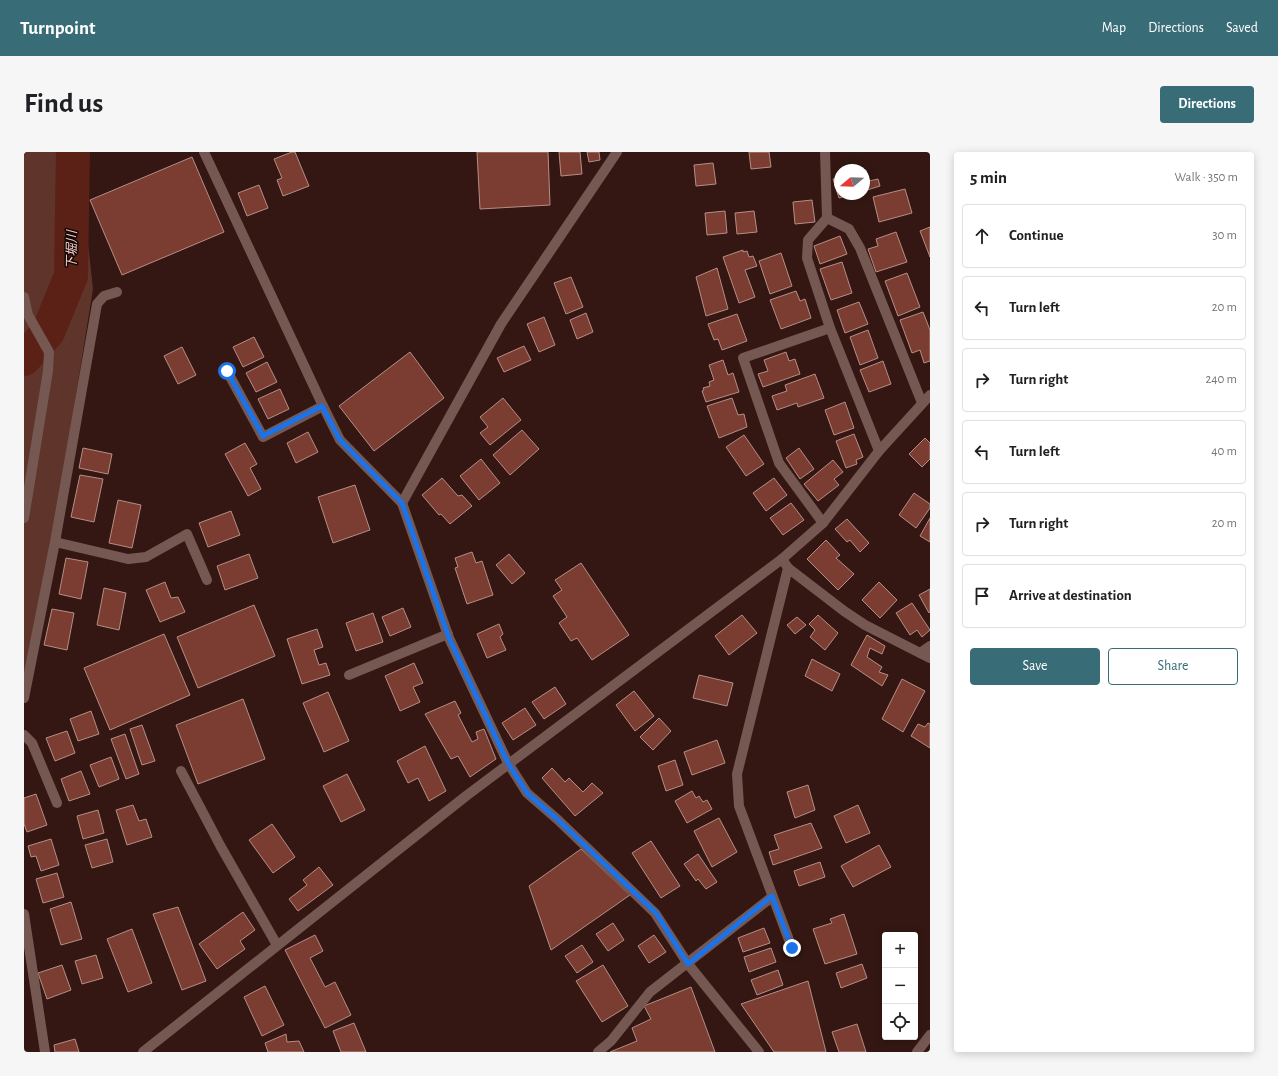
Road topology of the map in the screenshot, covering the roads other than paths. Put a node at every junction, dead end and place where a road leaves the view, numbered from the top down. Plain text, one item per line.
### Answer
1 (204, 152) edge
2 (617, 152) edge
3 (825, 152) edge
4 (827, 218) junction
5 (117, 292) dead end
6 (24, 297) edge
7 (830, 328) junction
8 (227, 371) dead end
9 (930, 395) edge
10 (922, 403) junction
11 (322, 406) junction
12 (879, 451) junction
13 (402, 503) junction
14 (24, 518) edge
15 (823, 523) junction
16 (55, 542) junction
17 (782, 559) junction
18 (788, 568) junction
19 (207, 580) dead end
20 (448, 634) junction
21 (930, 646) edge
22 (920, 653) junction
23 (930, 658) edge
24 (349, 675) dead end
25 (24, 698) edge
26 (24, 735) edge
27 (508, 763) junction
28 (181, 771) dead end
29 (57, 803) dead end
30 (772, 896) junction
31 (24, 914) edge
32 (277, 945) junction
33 (792, 948) dead end
34 (688, 964) junction
35 (930, 1035) edge
36 (45, 1052) edge
37 (143, 1052) edge
38 (598, 1052) edge
39 (759, 1052) edge
40 (916, 1052) edge

1 - 11 street
2 - 13 street
3 - 4 street
4 - 7 street
4 - 10 street
5 - 16 street
6 - 14 street
7 - 12 street
7 - 15 street
8 - 11 street
9 - 10 street
10 - 12 street
11 - 13 street
12 - 15 street
13 - 20 street
15 - 17 street
16 - 19 street
16 - 25 street
17 - 18 street
17 - 27 street
18 - 22 street
18 - 30 street
20 - 24 street
20 - 27 street
21 - 22 street
22 - 23 street
26 - 29 street
27 - 32 street
27 - 34 street
28 - 32 street
30 - 33 street
30 - 34 street
31 - 36 street
32 - 37 street
34 - 38 street
34 - 39 street
35 - 40 street

